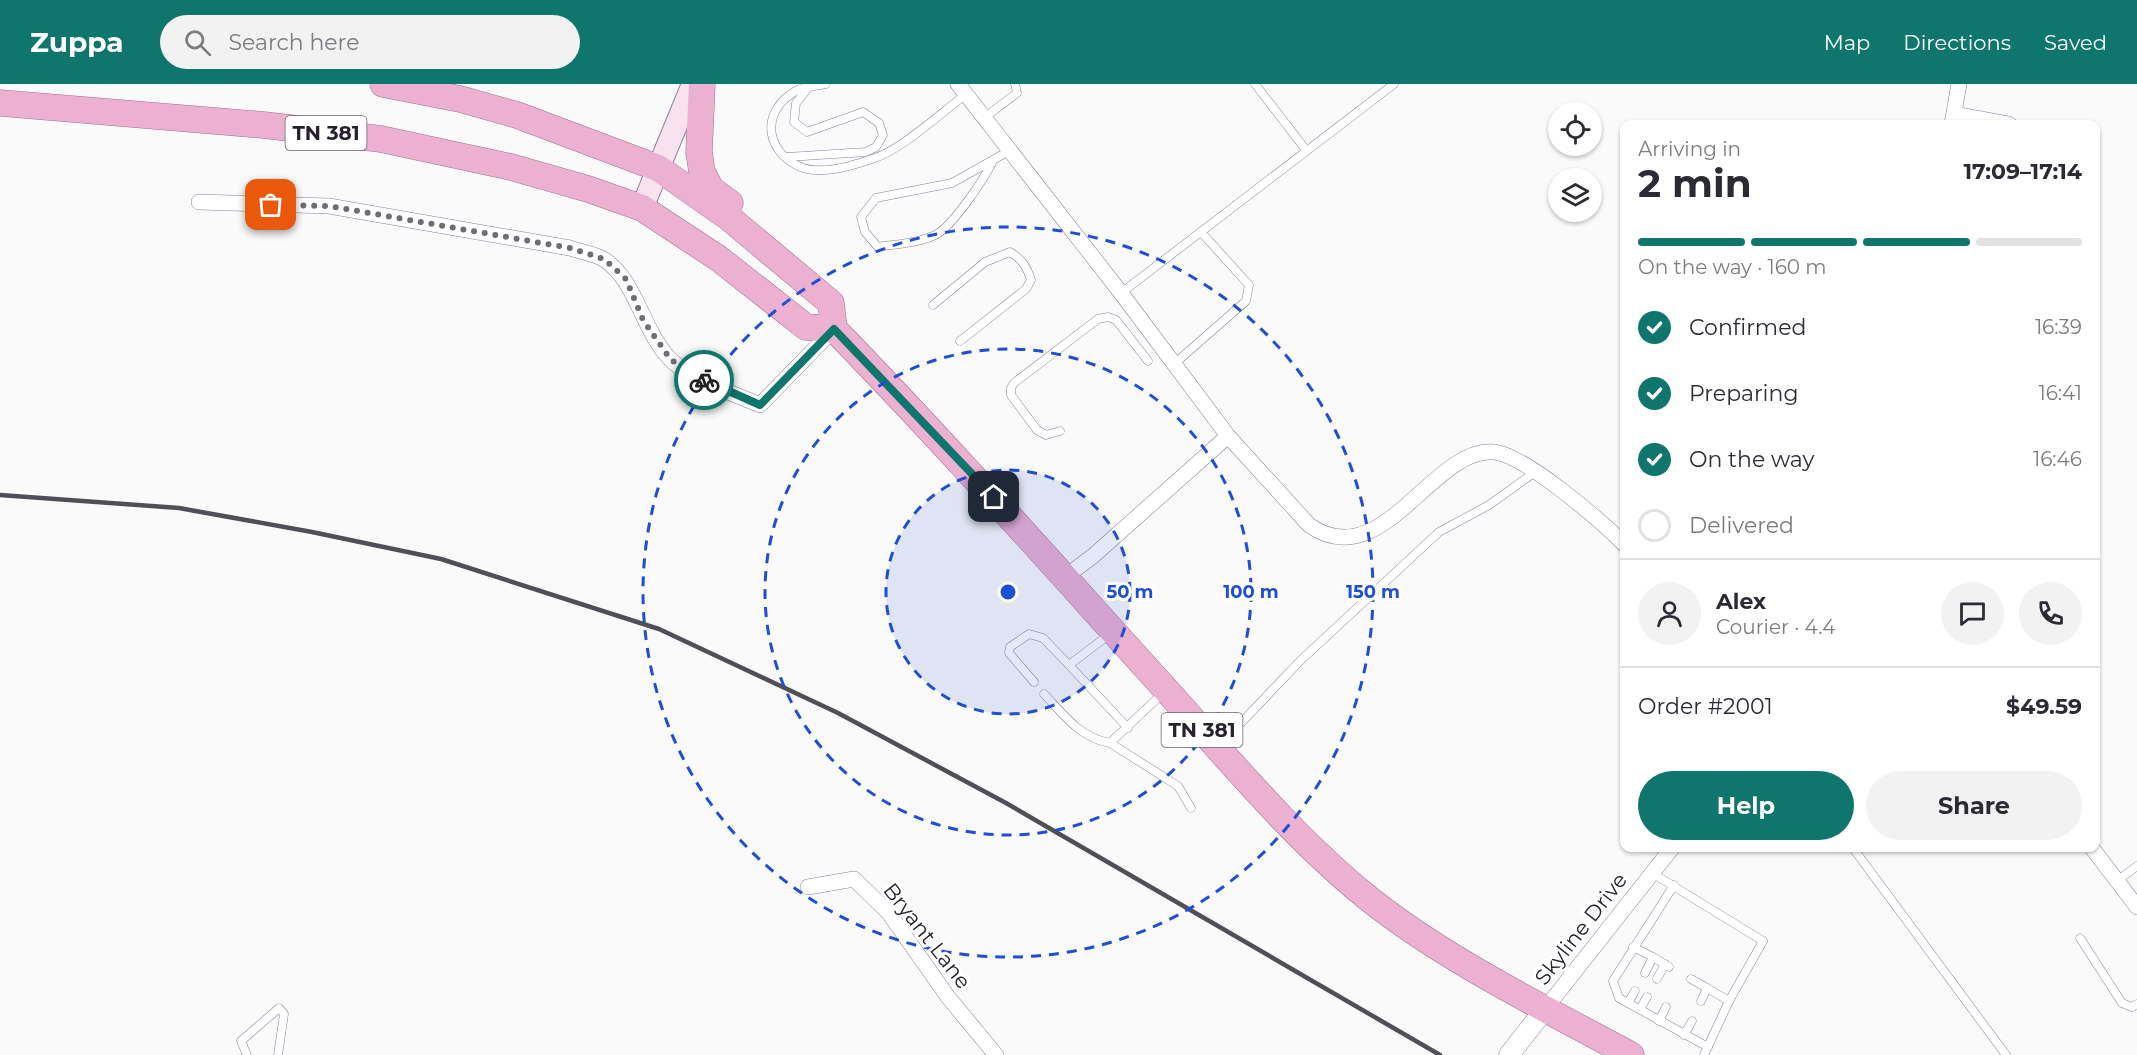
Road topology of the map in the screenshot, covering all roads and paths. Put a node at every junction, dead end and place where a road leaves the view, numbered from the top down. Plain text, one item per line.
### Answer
1 (383, 84) edge
2 (693, 84) edge
3 (702, 84) edge
4 (826, 84) edge
5 (1015, 84) edge
6 (1255, 84) edge
7 (1394, 84) edge
8 (1959, 84) edge
9 (809, 87) junction
10 (961, 89) edge
11 (0, 103) edge
12 (984, 118) junction
13 (1953, 119) edge
14 (1306, 150) junction
15 (1009, 151) junction
16 (785, 157) junction
17 (993, 160) junction
18 (658, 168) junction
19 (199, 202) dead end
20 (642, 208) junction
21 (1201, 232) junction
22 (793, 271) junction
23 (1121, 293) junction
24 (933, 305) dead end
25 (834, 329) junction
26 (960, 341) dead end
27 (1148, 361) dead end
28 (1173, 365) junction
29 (1060, 431) dead end
30 (1228, 436) junction
31 (1534, 472) junction
32 (1620, 540) edge
33 (1065, 577) junction
34 (1113, 631) junction
35 (1069, 665) junction
36 (1035, 682) dead end
37 (1166, 690) junction
38 (1044, 694) dead end
39 (1128, 728) junction
40 (1110, 743) junction
41 (1217, 747) junction
42 (1191, 808) dead end
43 (1669, 852) edge
44 (1856, 852) edge
45 (2095, 852) edge
46 (2137, 866) edge
47 (1652, 873) junction
48 (2116, 881) junction
49 (1674, 885) junction
50 (808, 887) dead end
51 (2137, 907) edge
52 (2080, 938) dead end
53 (1633, 947) junction
54 (1653, 957) junction
55 (1645, 973) dead end
56 (1657, 979) dead end
57 (1691, 979) dead end
58 (1707, 988) junction
59 (1635, 991) dead end
60 (1647, 997) dead end
61 (1701, 1001) dead end
62 (1729, 1001) junction
63 (1628, 1003) junction
64 (2137, 1004) edge
65 (1666, 1007) dead end
66 (1545, 1009) junction
67 (1640, 1009) junction
68 (1659, 1021) junction
69 (1692, 1021) dead end
70 (1684, 1035) junction
71 (1512, 1051) edge
72 (1706, 1051) edge
73 (247, 1055) edge
74 (278, 1055) edge
75 (996, 1055) edge
76 (1631, 1055) edge
77 (2006, 1055) edge

1 - 18 highway
2 - 18 main road
3 - 22 highway
4 - 9 lane
5 - 12 lane
6 - 14 lane
7 - 14 lane
8 - 13 street
9 - 16 lane
9 - 16 lane
10 - 12 street
10 - 16 lane
11 - 20 highway, TN 381
12 - 15 street
14 - 21 lane
15 - 17 lane
15 - 23 street
17 - 17 lane
18 - 20 main road
18 - 22 highway
19 - 25 street
20 - 25 highway, TN 381
21 - 23 lane
21 - 28 lane
22 - 25 highway
23 - 28 street
24 - 26 lane
25 - 33 highway, TN 381
27 - 29 lane
28 - 30 street
30 - 31 street
30 - 33 street
31 - 32 street
31 - 41 lane
33 - 34 highway, TN 381
34 - 35 lane
34 - 37 highway, TN 381
35 - 36 lane
35 - 39 lane
37 - 39 lane
37 - 41 highway, TN 381
38 - 40 lane
39 - 40 lane
40 - 42 lane
41 - 66 highway, TN 381
43 - 47 street, Skyline Drive
44 - 77 lane
45 - 48 street
46 - 48 lane
47 - 49 lane
47 - 66 street, Skyline Drive
48 - 51 street
49 - 53 lane
49 - 62 lane
50 - 75 street, Bryant Lane
52 - 64 lane
53 - 54 lane
53 - 63 lane
54 - 55 lane
54 - 56 lane
57 - 58 lane
58 - 61 lane
58 - 62 lane
59 - 63 lane
60 - 67 lane
62 - 72 lane
63 - 67 lane
65 - 68 lane
66 - 71 street
66 - 76 highway, TN 381
67 - 68 lane
68 - 70 lane
69 - 70 lane
70 - 72 lane
73 - 74 lane

